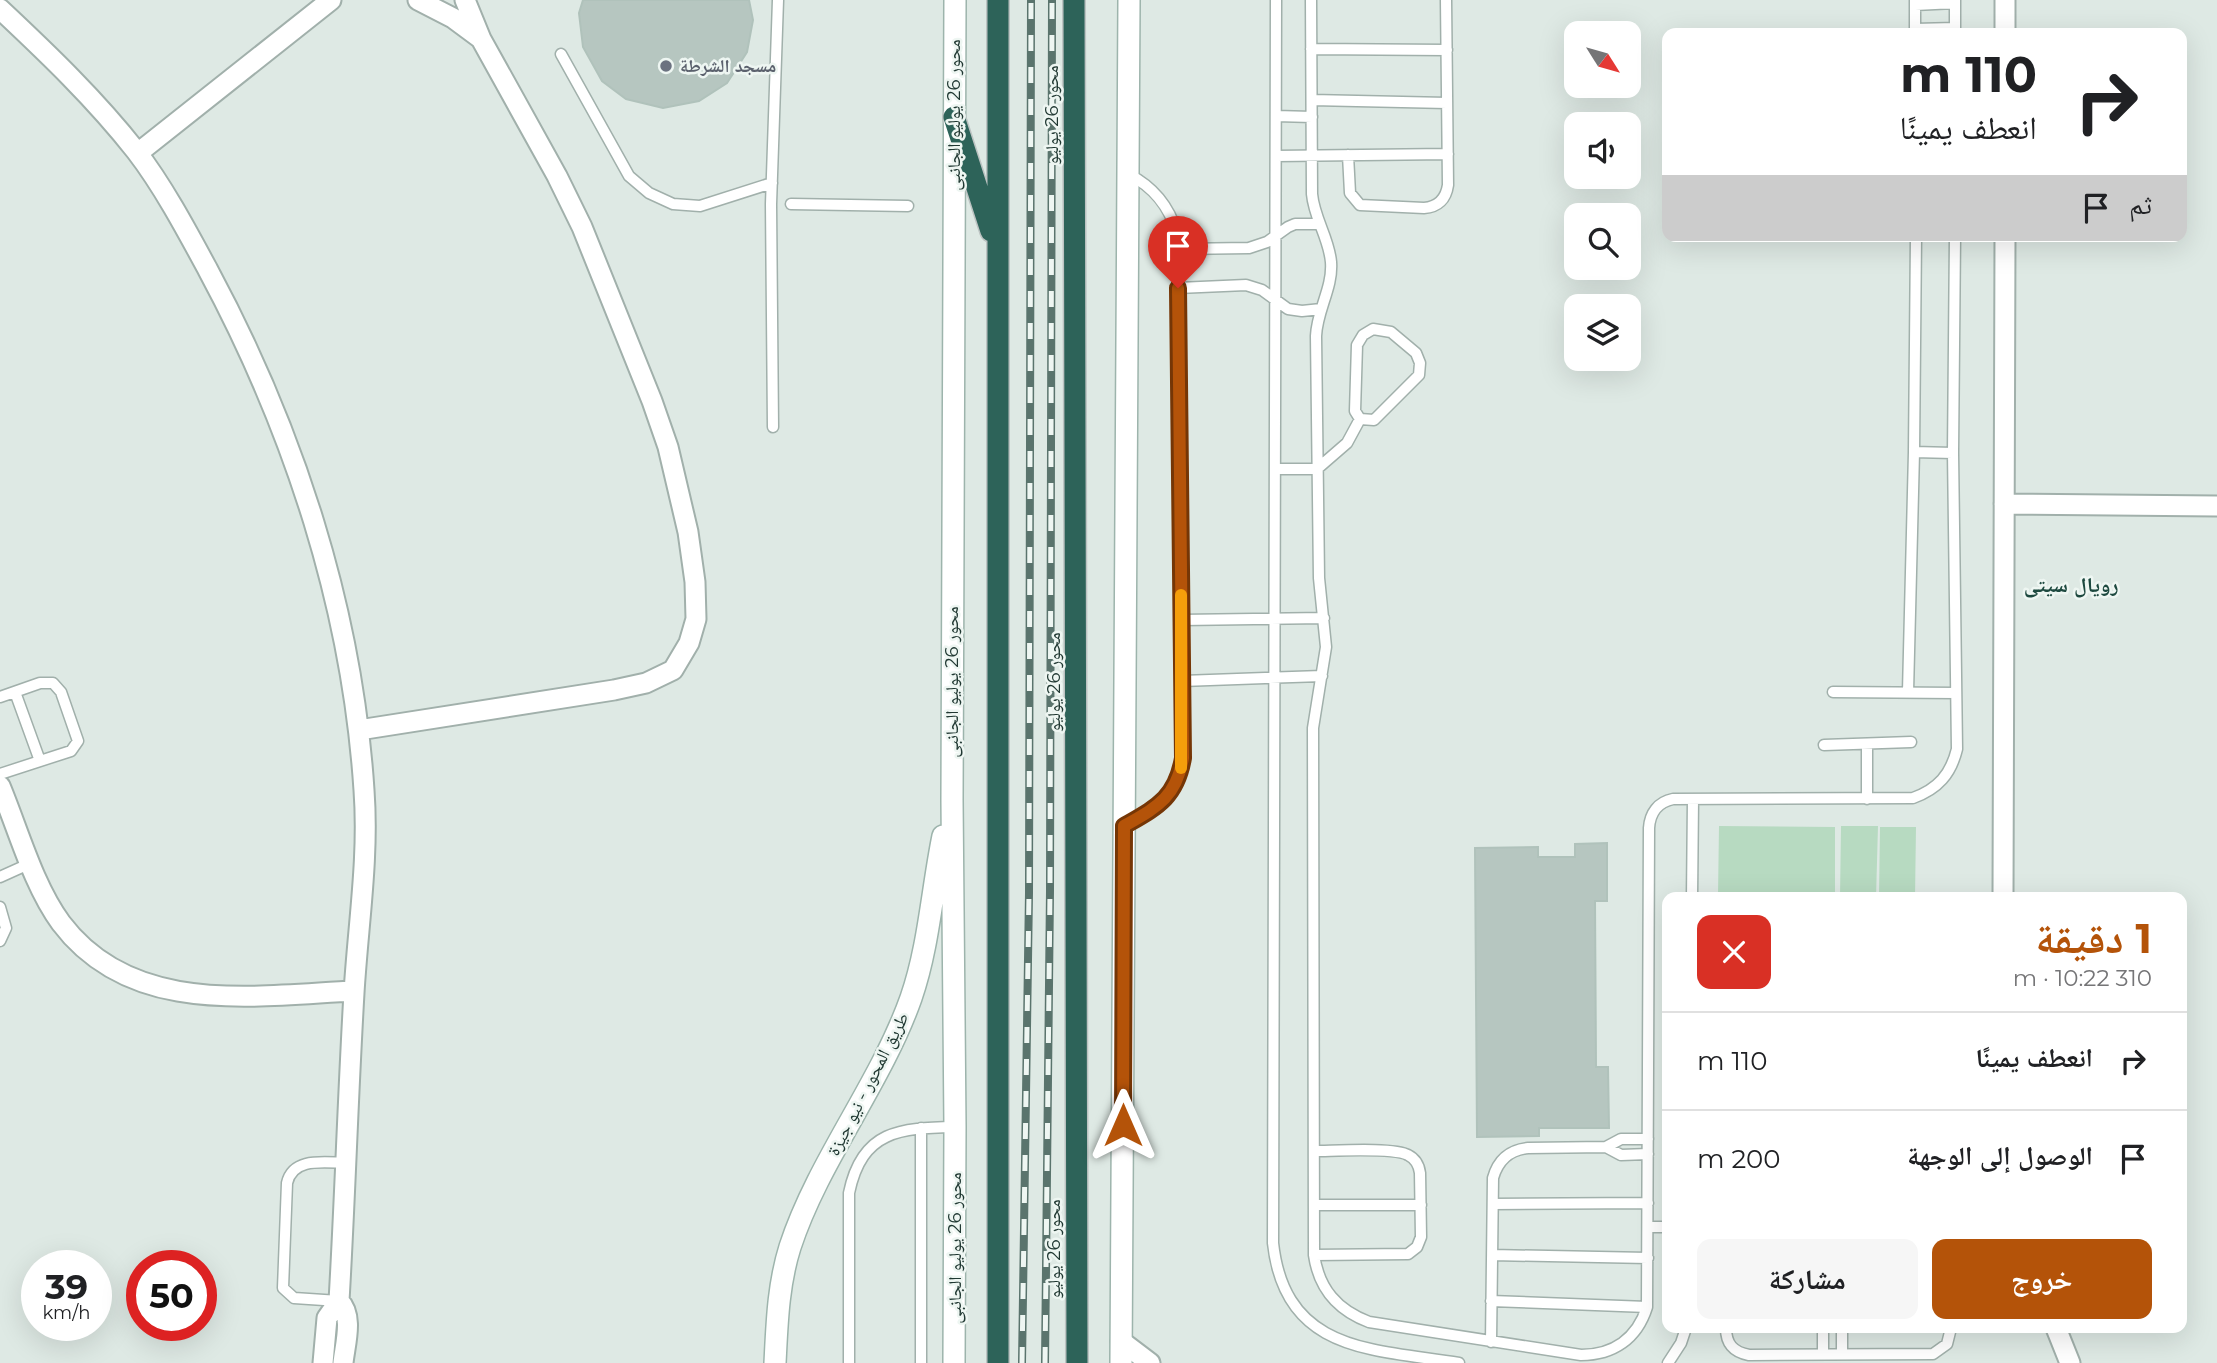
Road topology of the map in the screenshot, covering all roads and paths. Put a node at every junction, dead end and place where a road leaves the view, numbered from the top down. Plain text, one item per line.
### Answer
1 (331, 0) edge
2 (418, 0) edge
3 (465, 0) edge
4 (778, 0) edge
5 (955, 0) edge
6 (998, 0) edge
7 (1074, 0) edge
8 (1129, 0) edge
9 (1276, 0) edge
10 (1311, 0) edge
11 (1446, 0) edge
12 (2006, 0) edge
13 (1955, 2) edge
14 (1915, 3) edge
15 (0, 9) edge
16 (1915, 28) edge
17 (1955, 28) edge
18 (2005, 28) edge
19 (481, 39) junction
20 (1311, 48) junction
21 (1447, 50) junction
22 (561, 54) dead end
23 (1312, 100) junction
24 (1447, 103) junction
25 (1276, 116) junction
26 (954, 117) junction
27 (1312, 117) junction
28 (138, 153) junction
29 (1312, 154) junction
30 (1348, 155) junction
31 (1448, 155) junction
32 (1276, 156) junction
33 (1128, 174) junction
34 (772, 183) junction
35 (791, 204) dead end
36 (908, 206) dead end
37 (1319, 224) junction
38 (1276, 236) junction
39 (1916, 242) edge
40 (1955, 242) edge
41 (2005, 242) edge
42 (1178, 249) junction
43 (998, 252) junction
44 (1178, 288) junction
45 (1276, 301) junction
46 (1321, 309) junction
47 (1360, 419) junction
48 (773, 427) dead end
49 (1914, 453) junction
50 (1953, 453) junction
51 (1276, 469) junction
52 (1317, 470) junction
53 (2004, 504) junction
54 (2217, 506) edge
55 (1324, 618) junction
56 (1275, 619) junction
57 (1181, 620) junction
58 (1322, 676) junction
59 (1275, 677) junction
60 (1182, 681) junction
61 (15, 692) junction
62 (1833, 692) dead end
63 (1908, 692) junction
64 (1956, 693) junction
65 (0, 697) edge
66 (359, 730) junction
67 (1911, 742) dead end
68 (1867, 744) junction
69 (1824, 745) dead end
70 (40, 761) junction
71 (0, 774) edge
72 (2, 798) edge
73 (1693, 799) junction
74 (1867, 799) junction
75 (952, 800) junction
76 (1124, 826) junction
77 (31, 863) junction
78 (0, 877) edge
79 (1692, 892) edge
80 (2003, 892) edge
81 (0, 907) edge
82 (0, 941) edge
83 (354, 990) junction
84 (955, 1127) junction
85 (921, 1128) junction
86 (1648, 1139) junction
87 (1606, 1147) junction
88 (1314, 1151) junction
89 (1648, 1154) junction
90 (348, 1163) junction
91 (1648, 1203) junction
92 (1493, 1204) junction
93 (1314, 1205) junction
94 (1421, 1205) junction
95 (1648, 1227) junction
96 (1662, 1227) edge
97 (1314, 1255) junction
98 (1492, 1255) junction
99 (1648, 1258) junction
100 (339, 1301) junction
101 (1491, 1301) junction
102 (1647, 1307) junction
103 (1684, 1333) edge
104 (1727, 1333) edge
105 (1824, 1333) edge
106 (1839, 1333) edge
107 (1950, 1333) edge
108 (2057, 1333) edge
109 (1121, 1341) junction
110 (1491, 1342) junction
111 (1826, 1357) edge
112 (2064, 1358) edge
113 (323, 1363) edge
114 (343, 1363) edge
115 (775, 1363) edge
116 (849, 1363) edge
117 (921, 1363) edge
118 (954, 1363) edge
119 (998, 1363) edge
120 (1077, 1363) edge
121 (1121, 1363) edge
122 (1150, 1363) edge
123 (1459, 1363) edge
124 (1668, 1363) edge

1 - 28 street
2 - 19 street
3 - 19 street
4 - 34 lane
5 - 26 main road, محور 26 يوليو الجانبى
6 - 43 highway
7 - 120 highway, محور 26 يوليو
8 - 33 main road
9 - 25 lane
10 - 20 lane
11 - 21 lane
12 - 18 street
13 - 14 lane
13 - 17 lane
14 - 16 lane
15 - 28 street
19 - 66 street
20 - 21 lane
20 - 23 lane
21 - 24 lane
22 - 34 lane
23 - 24 lane
23 - 27 lane
24 - 31 lane
25 - 27 lane
25 - 32 lane
26 - 43 highway
26 - 75 main road, محور 26 يوليو الجانبى
27 - 29 lane
28 - 66 street
29 - 30 lane
29 - 32 lane
29 - 37 lane
30 - 31 lane
30 - 31 lane
32 - 38 lane
33 - 42 lane
33 - 76 main road
34 - 48 lane
35 - 36 lane
37 - 38 lane
37 - 46 lane
38 - 42 lane
38 - 45 lane
39 - 49 lane
40 - 50 lane
41 - 53 street
42 - 44 lane
43 - 119 highway
44 - 45 lane
44 - 57 lane
45 - 46 lane
45 - 51 lane
46 - 52 lane
47 - 47 lane
47 - 52 lane
49 - 50 lane
49 - 63 lane
50 - 64 lane
51 - 52 lane
51 - 56 lane
52 - 55 lane
53 - 54 street
53 - 80 street
55 - 56 lane
55 - 58 lane
56 - 57 lane
56 - 59 lane
57 - 60 lane
58 - 59 lane
58 - 88 lane
59 - 60 lane
59 - 123 lane
60 - 76 lane
61 - 65 lane
61 - 70 lane
61 - 70 lane
62 - 63 lane
63 - 64 lane
64 - 74 lane
66 - 83 street
67 - 68 lane
68 - 69 lane
68 - 74 lane
70 - 71 lane
72 - 77 street
73 - 74 lane
73 - 79 lane
73 - 86 lane
75 - 84 main road, محور 26 يوليو الجانبى
75 - 115 main road, طريق المحور - نيو جيزة
76 - 109 main road
77 - 78 lane
77 - 83 street
81 - 82 lane
83 - 90 street
84 - 85 lane
84 - 118 main road, محور 26 يوليو الجانبى
85 - 116 lane
85 - 117 lane
86 - 87 lane
86 - 89 lane
87 - 89 lane
87 - 92 lane
88 - 93 lane
88 - 94 lane
89 - 91 lane
90 - 100 street
90 - 100 lane
91 - 92 lane
91 - 95 lane
92 - 98 lane
93 - 94 lane
93 - 97 lane
94 - 97 lane
95 - 96 lane
95 - 99 lane
97 - 110 lane
98 - 99 lane
98 - 101 lane
99 - 102 lane
100 - 113 street
100 - 114 street
101 - 102 lane
101 - 110 lane
102 - 110 lane
103 - 124 lane
104 - 111 lane
105 - 111 lane
106 - 111 lane
107 - 111 lane
108 - 112 street
109 - 121 main road
109 - 122 street

